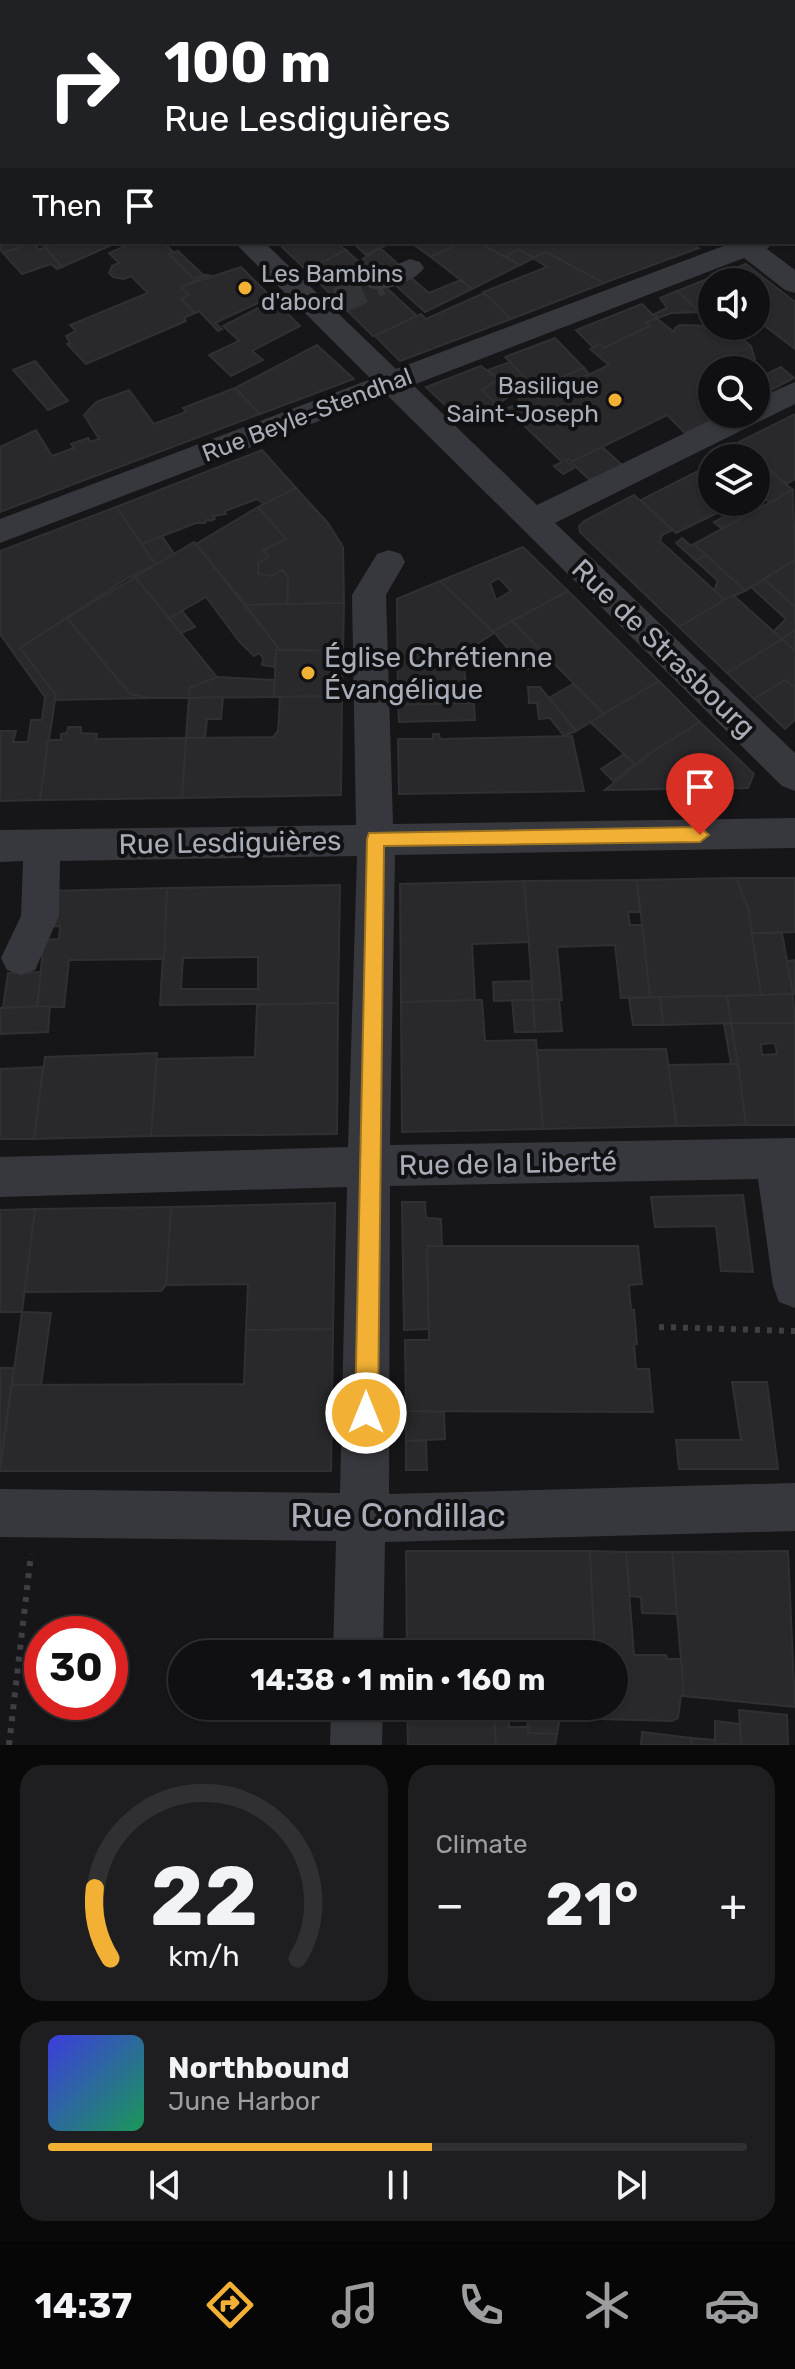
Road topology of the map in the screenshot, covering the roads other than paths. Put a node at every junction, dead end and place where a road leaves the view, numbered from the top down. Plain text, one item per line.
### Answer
1 (250, 244) edge
2 (736, 246) edge
3 (410, 268) dead end
4 (380, 282) tunnel mouth
5 (795, 284) edge
6 (392, 381) junction
7 (795, 392) edge
8 (770, 404) edge
9 (721, 428) edge
10 (533, 520) junction
11 (0, 531) edge
12 (389, 562) dead end
13 (795, 776) edge
14 (795, 833) edge
15 (376, 839) junction
16 (42, 845) junction
17 (0, 846) edge
18 (21, 958) dead end
19 (786, 1158) edge
20 (368, 1166) junction
21 (0, 1177) edge
22 (795, 1286) edge
23 (795, 1507) edge
24 (0, 1513) edge
25 (361, 1517) junction
26 (358, 1640) edge
27 (357, 1720) edge
28 (356, 1745) edge

1 - 6 street
2 - 5 street
2 - 6 street, Rue Beyle-Stendhal
3 - 4 street
6 - 10 street, Rue de Strasbourg
6 - 11 street, Rue Beyle-Stendhal
7 - 8 street
9 - 10 street
10 - 13 street, Rue de Strasbourg
12 - 15 street
14 - 15 street, Rue Lesdiguières
15 - 16 street, Rue Lesdiguières
15 - 20 street
16 - 17 street, Rue Lesdiguières
16 - 18 street
19 - 20 street, Rue de la Liberté
19 - 22 street
20 - 21 street, Rue de la Liberté
20 - 25 street
23 - 25 street, Rue Condillac
24 - 25 street, Rue Condillac
25 - 26 street
27 - 28 street

